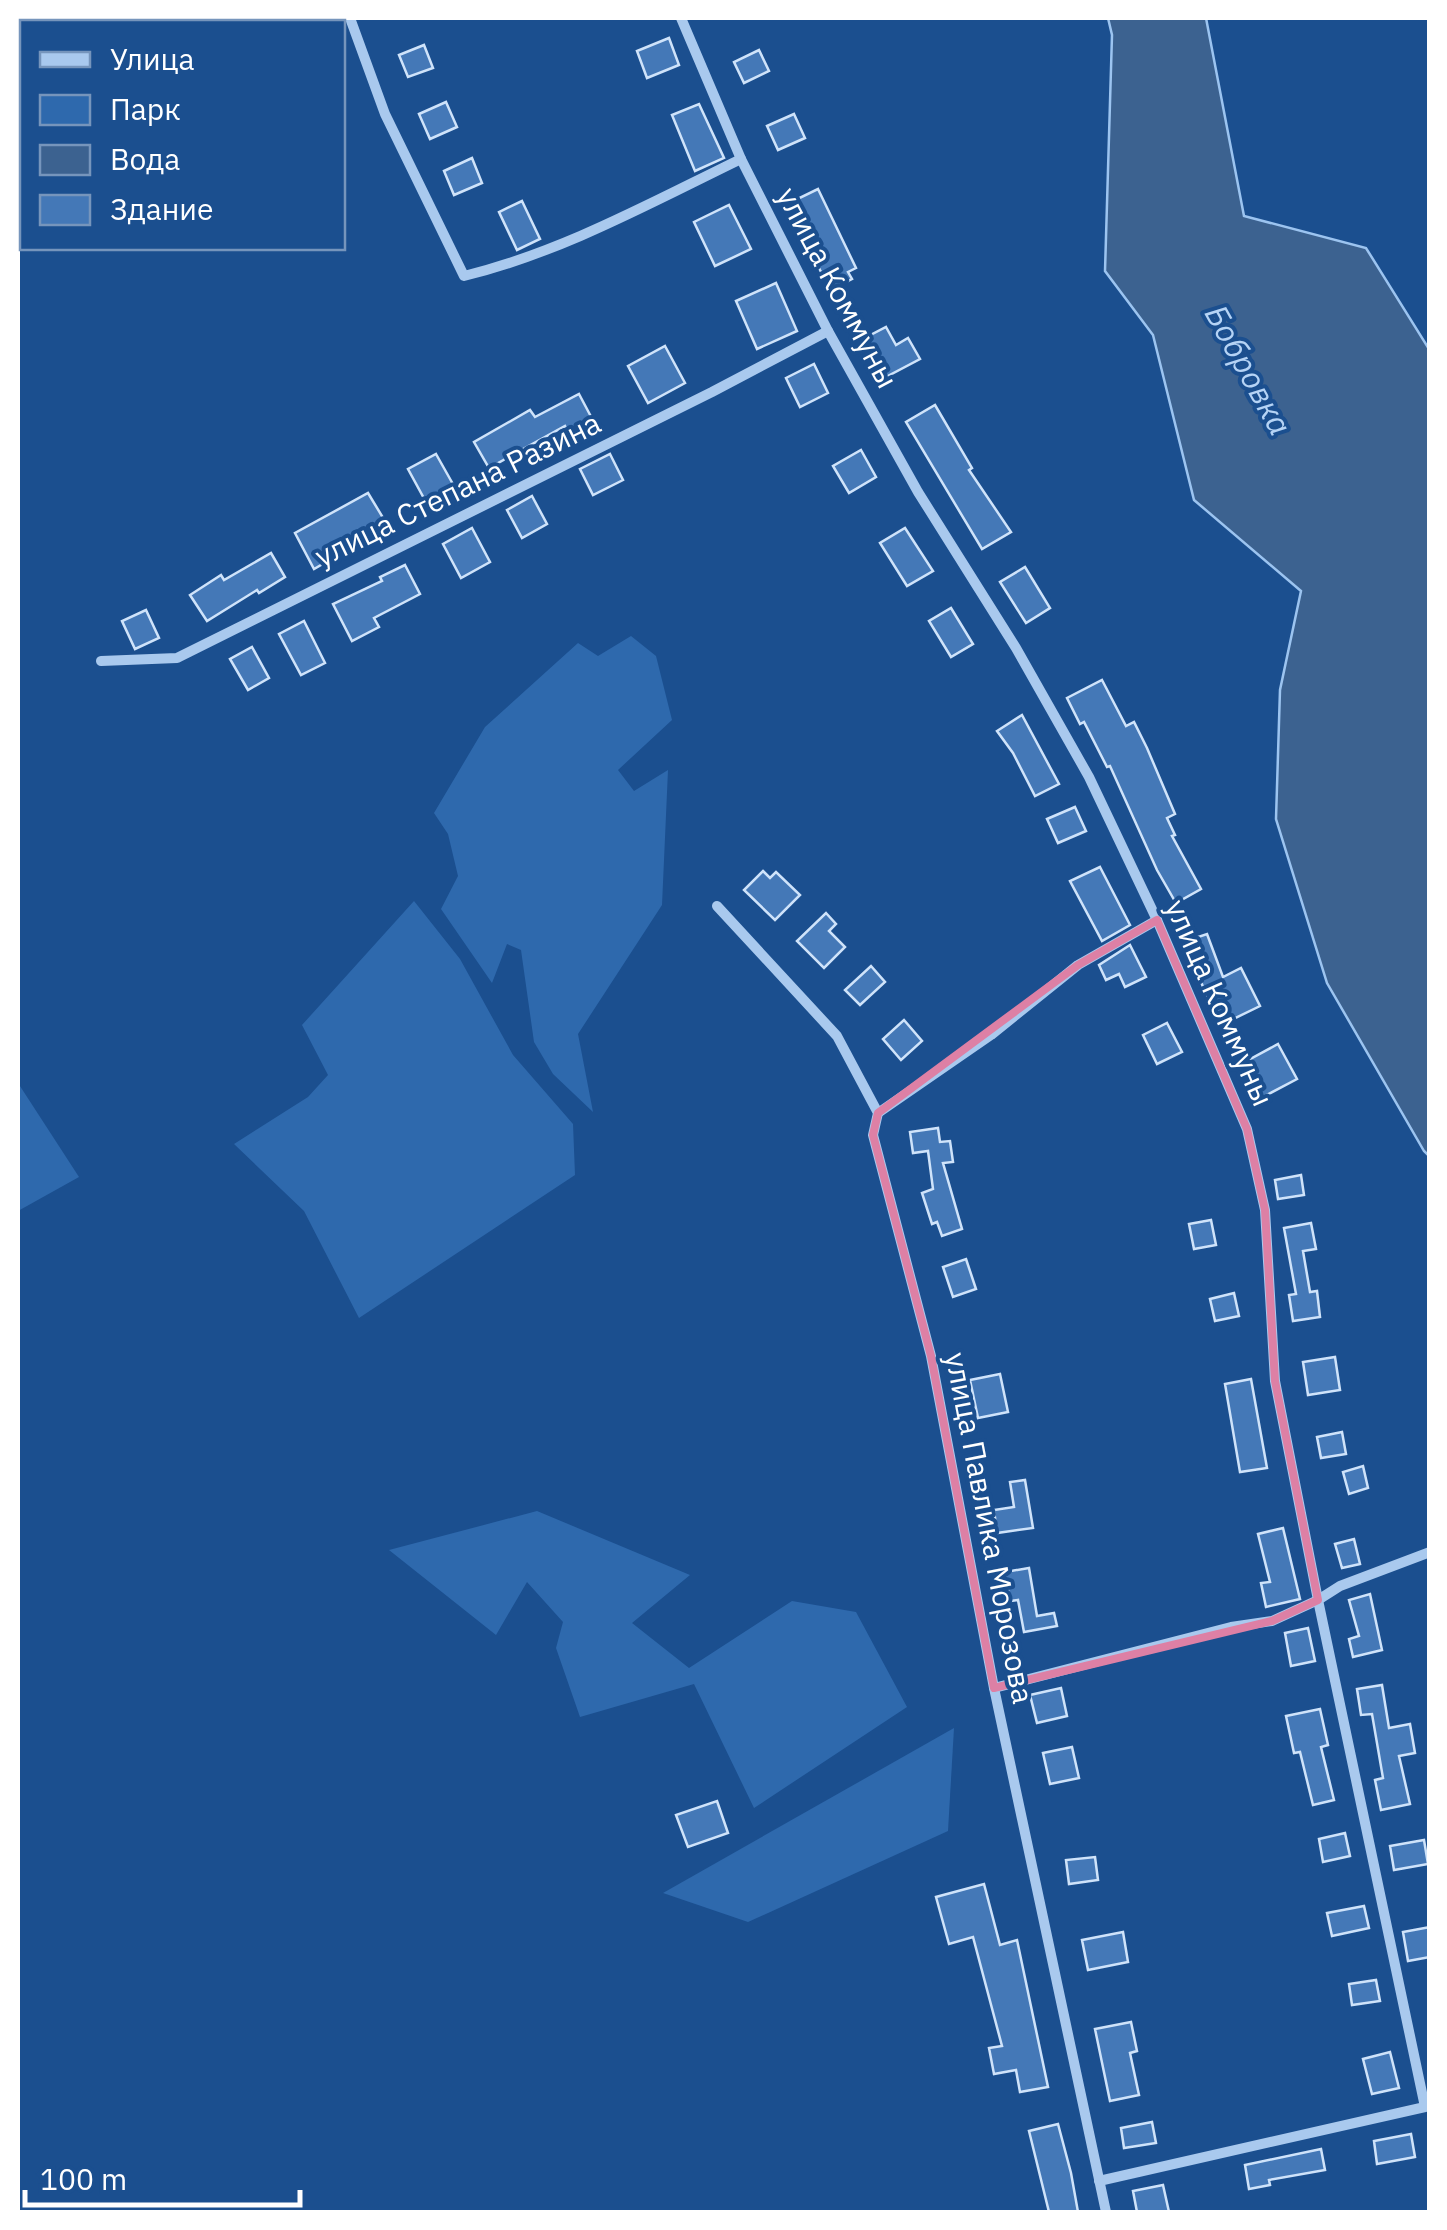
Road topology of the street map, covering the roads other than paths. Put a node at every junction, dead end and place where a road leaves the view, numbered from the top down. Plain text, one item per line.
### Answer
1 (350, 18) edge
2 (681, 18) edge
3 (741, 159) junction
4 (828, 331) junction
5 (102, 660) dead end
6 (717, 906) dead end
7 (1157, 920) junction
8 (878, 1113) junction
9 (1430, 1552) edge
10 (1318, 1600) junction
11 (994, 1688) junction
12 (1099, 2180) junction
13 (1106, 2212) edge

1 - 3 street
2 - 3 street, улица Коммуны
3 - 4 street, улица Коммуны
4 - 5 street, улица Степана Разина
4 - 7 street, улица Коммуны
6 - 8 street, улица Павлика Морозова
7 - 8 street
7 - 10 street, улица Коммуны
8 - 11 street, улица Павлика Морозова
9 - 10 street
10 - 11 street
10 - 12 street, улица Коммуны
11 - 12 street, улица Павлика Морозова
12 - 13 street, улица Павлика Морозова

